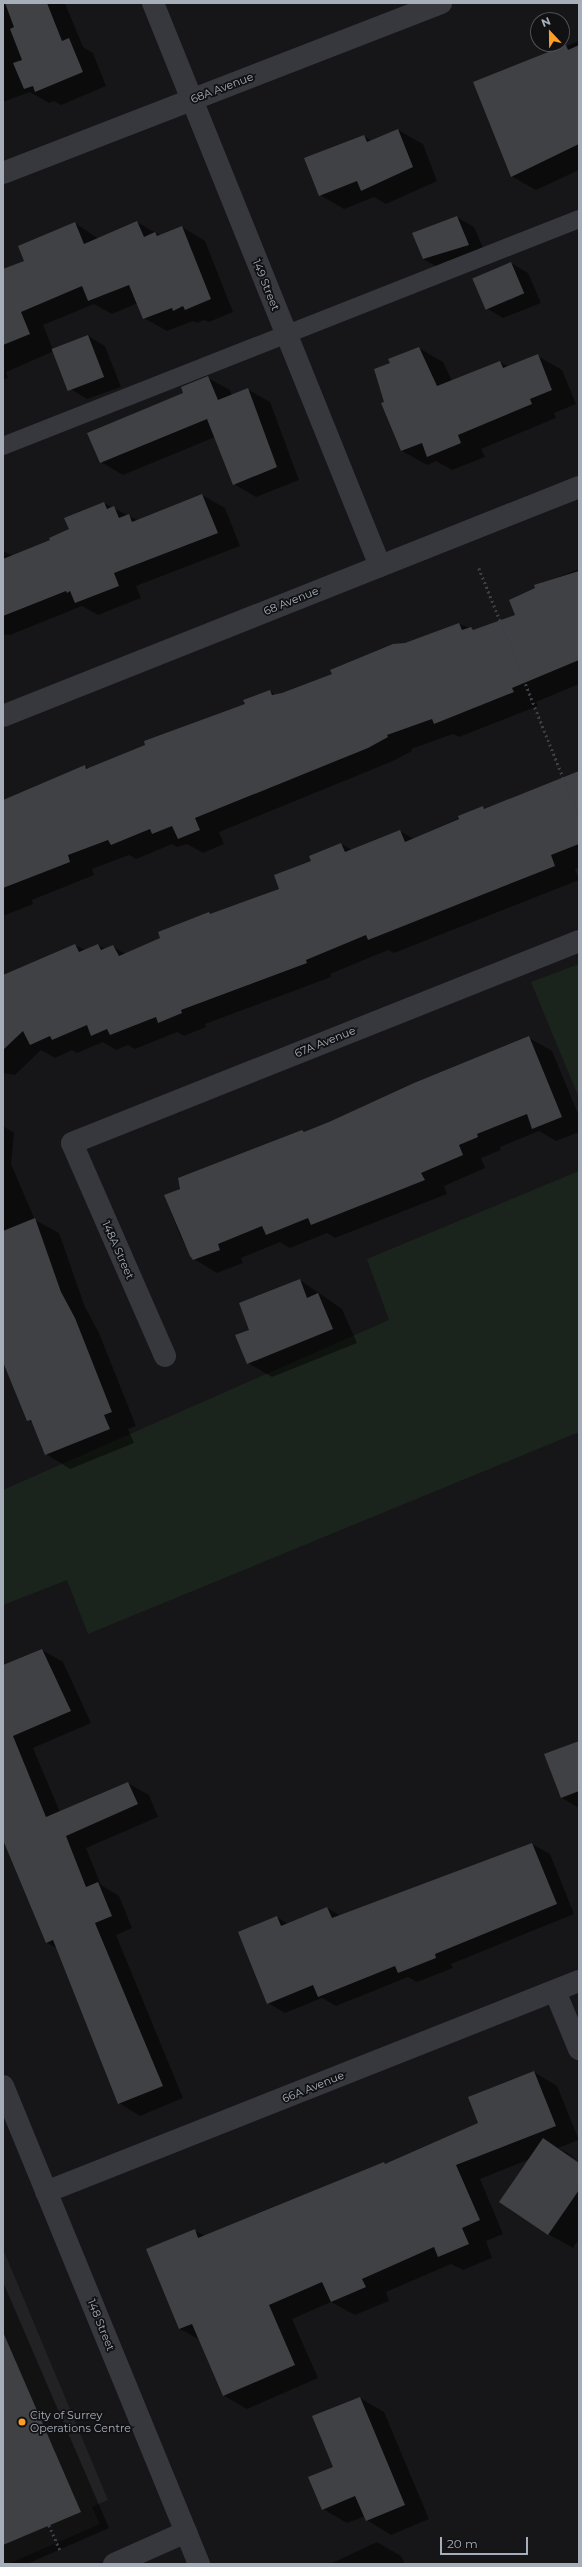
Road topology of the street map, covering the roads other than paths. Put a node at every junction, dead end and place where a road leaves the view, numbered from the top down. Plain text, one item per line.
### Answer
1 (153, 3) edge
2 (441, 3) edge
3 (192, 100) junction
4 (3, 174) edge
5 (579, 219) edge
6 (286, 333) junction
7 (3, 446) edge
8 (579, 487) edge
9 (380, 566) junction
10 (3, 716) edge
11 (579, 941) edge
12 (72, 1143) joint
13 (165, 1356) dead end
14 (579, 1981) edge
15 (555, 1991) junction
16 (579, 2048) edge
17 (3, 2086) edge
18 (46, 2192) junction
19 (186, 2532) junction
20 (114, 2564) edge
21 (199, 2564) edge

1 - 3 street, 149 Street
2 - 3 street, 68A Avenue
3 - 4 street, 68A Avenue
3 - 6 street, 149 Street
5 - 6 lane
6 - 7 lane
6 - 9 street, 149 Street
8 - 9 street, 68 Avenue
9 - 10 street, 68 Avenue
11 - 12 street, 67A Avenue
12 - 13 street, 148A Street
14 - 15 street, 66A Avenue
15 - 16 street
15 - 18 street, 66A Avenue
17 - 18 street, 148 Street
18 - 19 street, 148 Street
19 - 20 street
19 - 21 street, 148 Street

